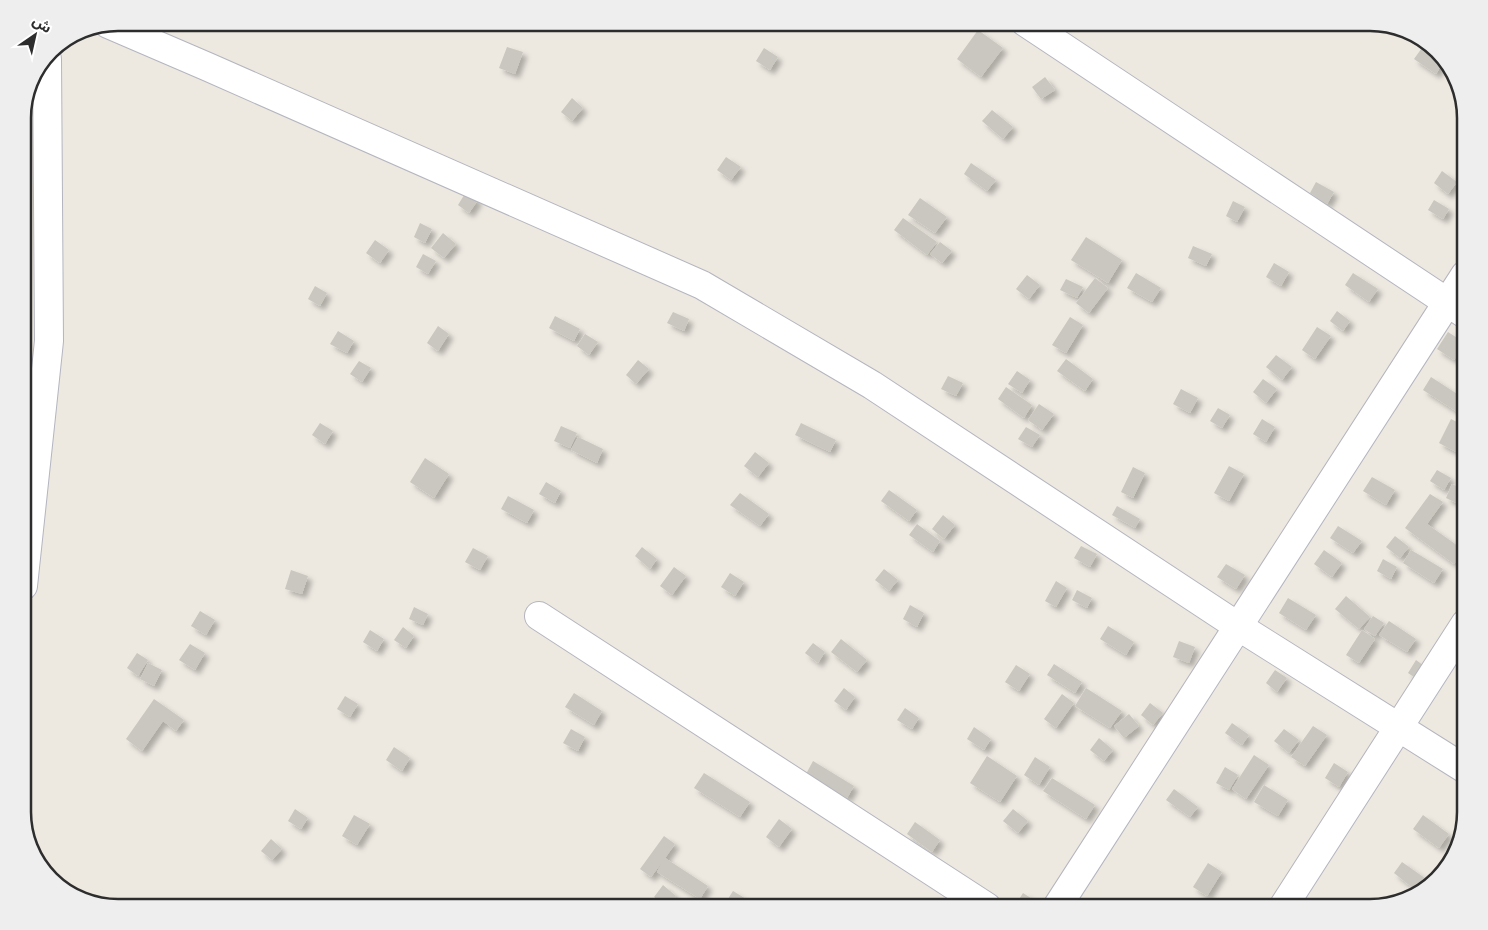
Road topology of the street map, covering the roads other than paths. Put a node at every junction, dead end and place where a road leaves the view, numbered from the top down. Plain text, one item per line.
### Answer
1 (124, 31) edge
2 (1039, 31) edge
3 (47, 69) edge
4 (1457, 308) edge
5 (31, 511) edge
6 (539, 616) dead end
7 (1238, 626) junction
8 (1457, 638) edge
9 (1399, 727) junction
10 (1457, 763) edge
11 (973, 899) edge
12 (1063, 899) edge
13 (1289, 899) edge

1 - 7 street
2 - 4 street
3 - 5 street
4 - 7 street
6 - 11 street
7 - 9 street
7 - 12 street
8 - 9 street
9 - 10 street
9 - 13 street

